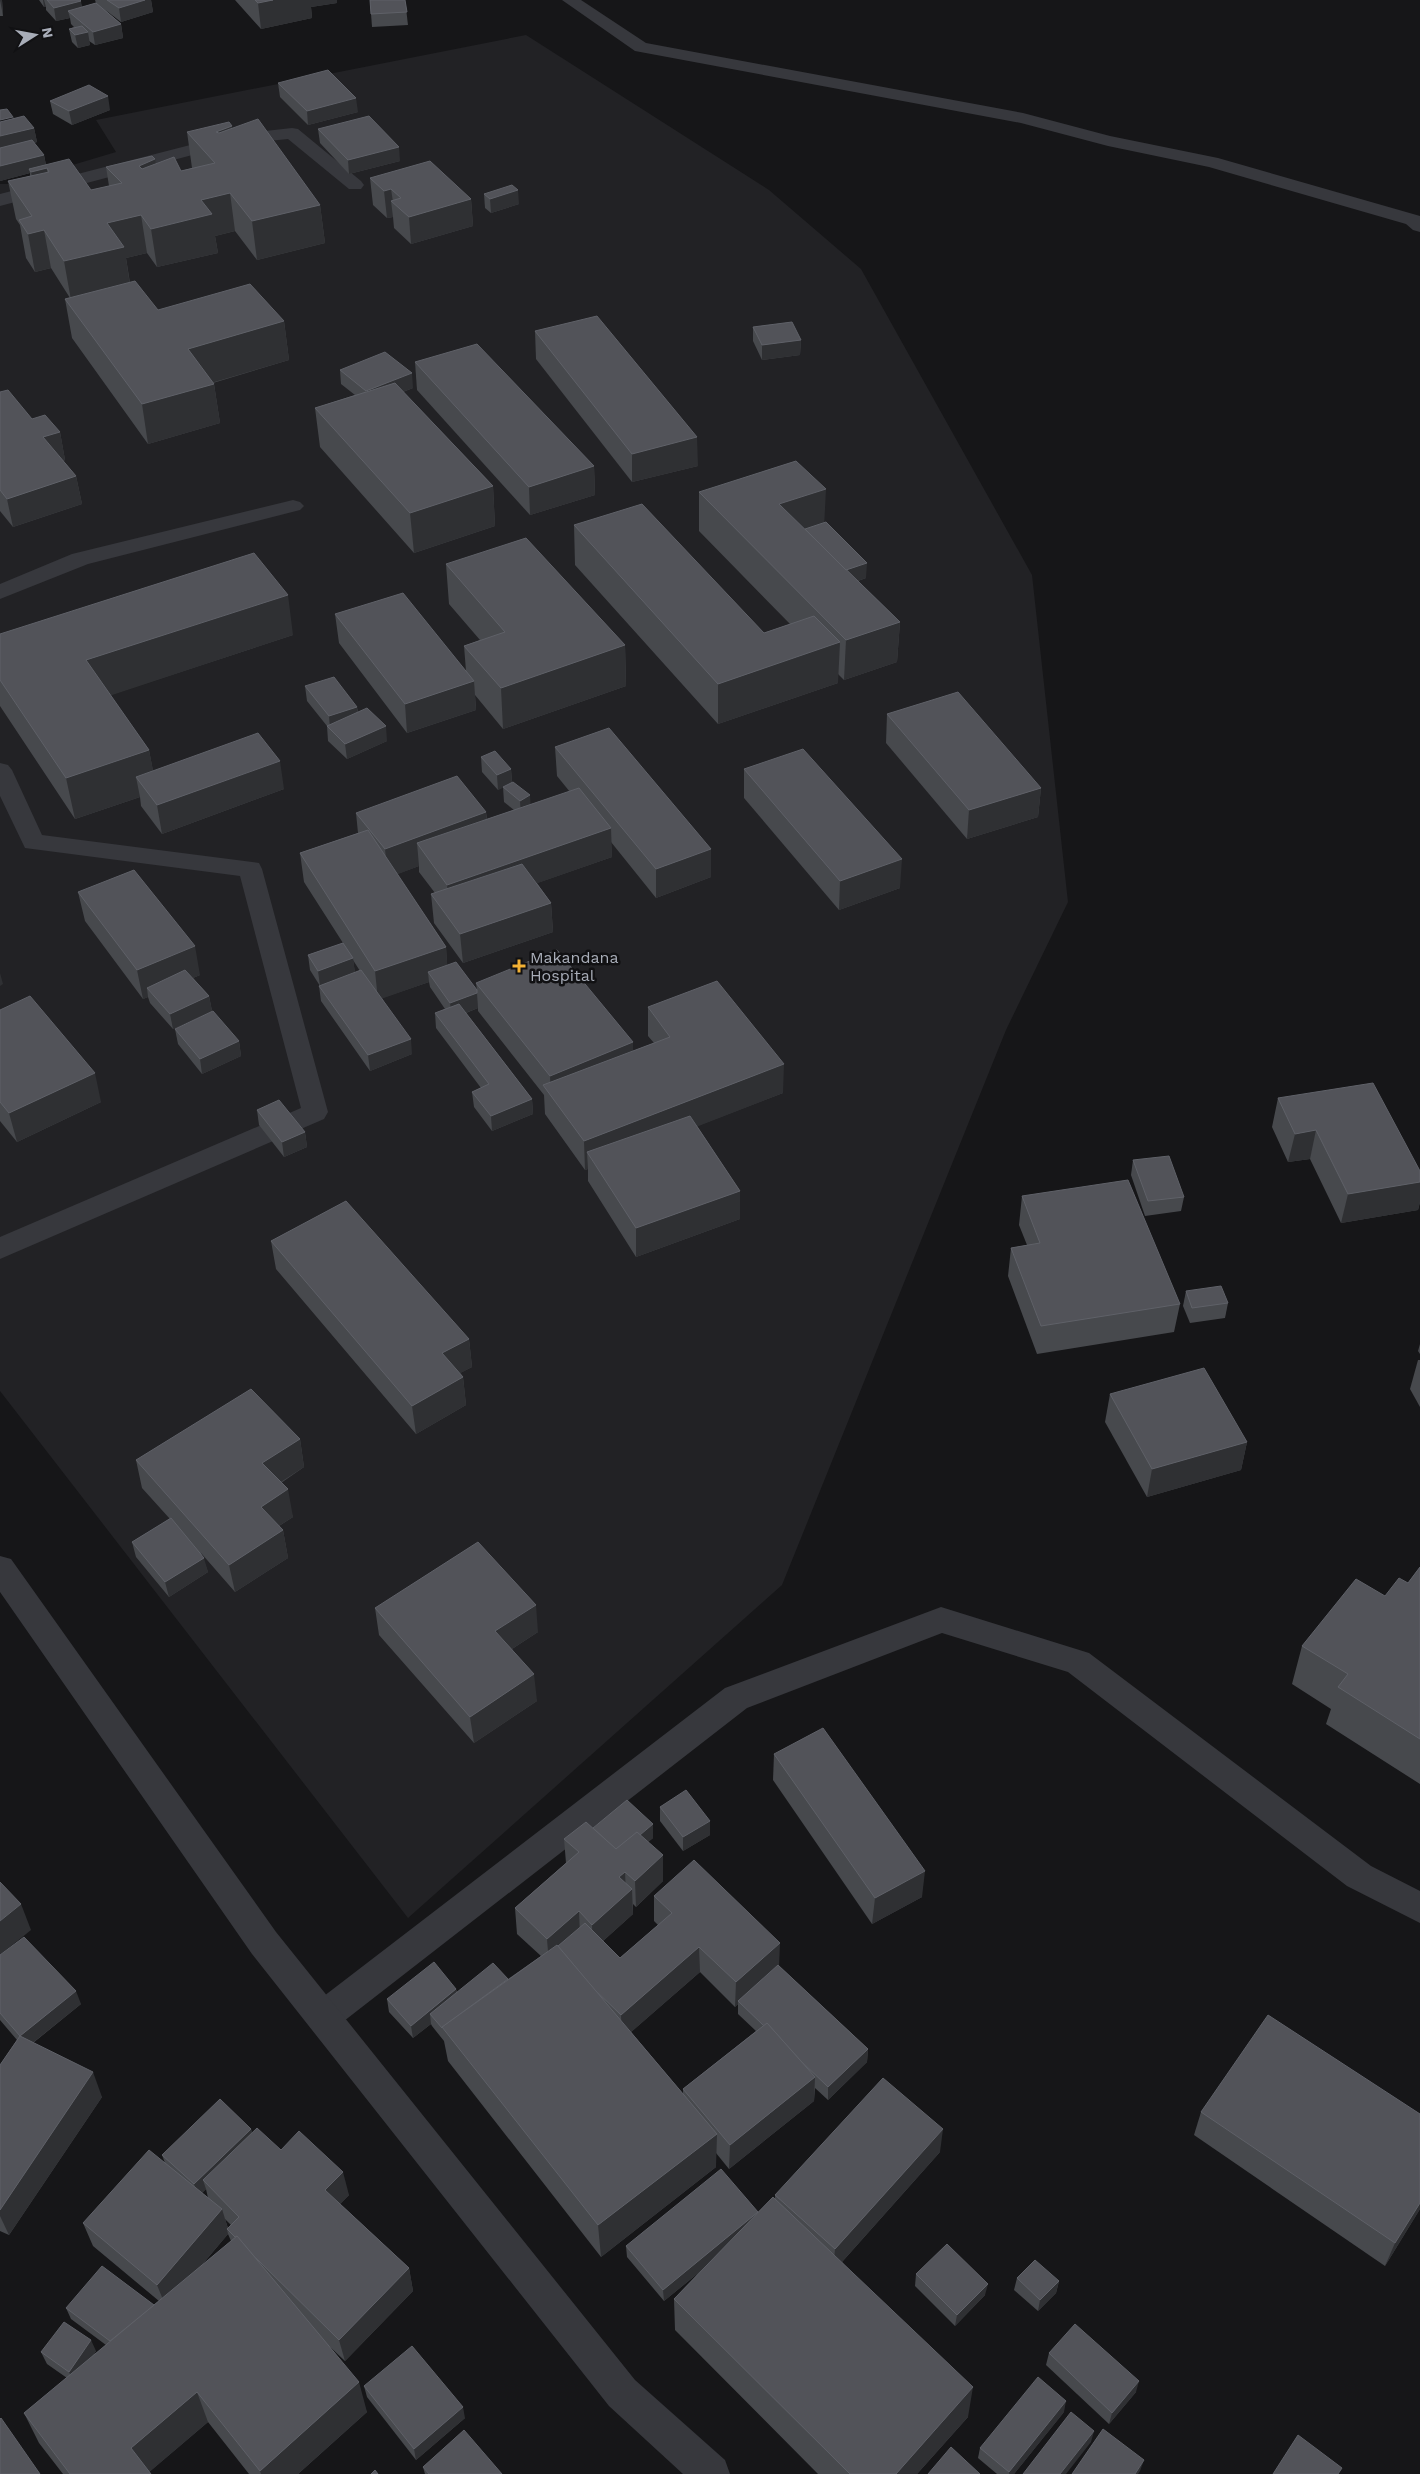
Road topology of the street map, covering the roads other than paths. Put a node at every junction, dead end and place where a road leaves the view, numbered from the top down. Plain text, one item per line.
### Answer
1 (570, 0) edge
2 (355, 184) dead end
3 (0, 200) edge
4 (1420, 226) edge
5 (293, 506) dead end
6 (0, 592) edge
7 (0, 770) edge
8 (0, 1249) edge
9 (0, 1568) edge
10 (1420, 1908) edge
11 (323, 2017) junction
12 (711, 2474) edge

1 - 4 street
2 - 3 street
5 - 6 street
7 - 8 street
9 - 11 street
10 - 11 street
11 - 12 street

